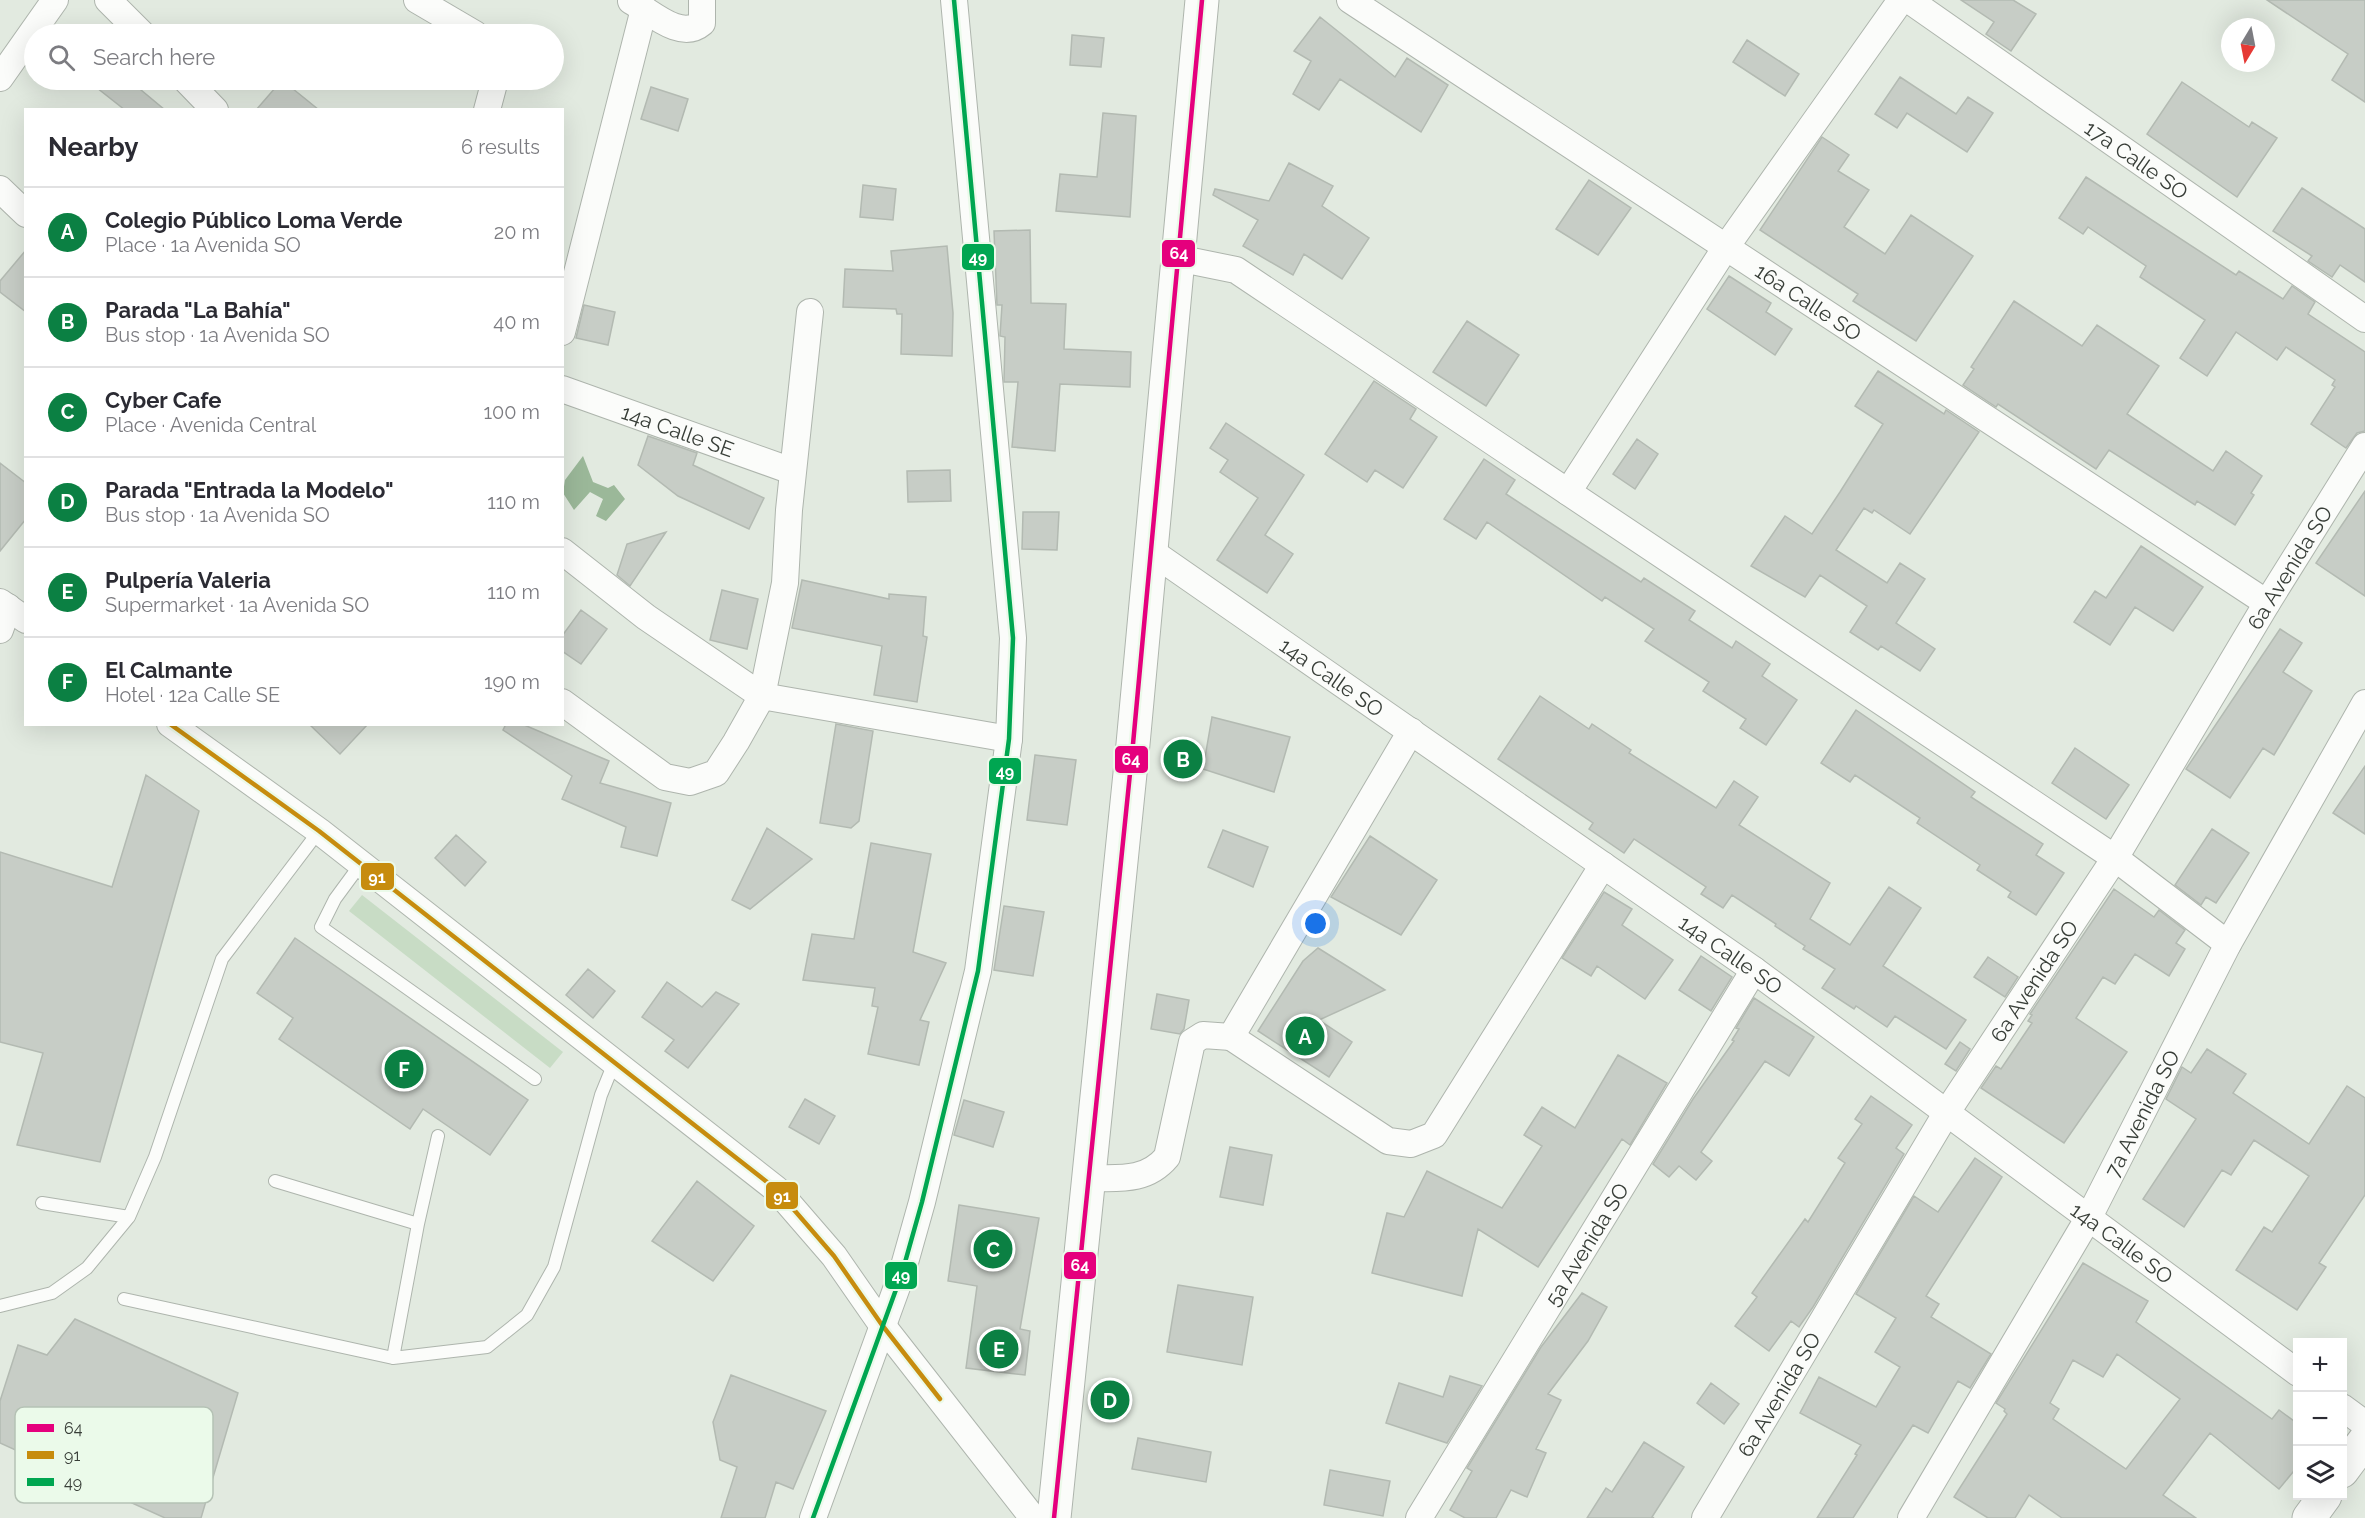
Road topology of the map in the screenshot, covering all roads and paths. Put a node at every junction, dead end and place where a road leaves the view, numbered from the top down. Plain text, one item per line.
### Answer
1 (56, 0) edge
2 (108, 0) edge
3 (417, 0) edge
4 (702, 0) edge
5 (954, 0) edge
6 (1202, 0) edge
7 (1350, 0) edge
8 (1901, 0) edge
9 (1909, 0) edge
10 (636, 4) edge
11 (39, 24) edge
12 (132, 24) edge
13 (458, 24) edge
14 (24, 45) edge
15 (0, 78) edge
16 (196, 90) edge
17 (492, 90) edge
18 (213, 108) edge
19 (488, 108) edge
20 (0, 189) edge
21 (24, 212) edge
22 (1726, 247) junction
23 (1177, 258) junction
24 (810, 312) dead end
25 (2365, 319) edge
26 (564, 323) edge
27 (564, 390) edge
28 (2365, 446) edge
29 (792, 471) junction
30 (1568, 492) junction
31 (1152, 552) junction
32 (564, 553) edge
33 (2267, 603) junction
34 (762, 696) junction
35 (564, 703) edge
36 (2365, 703) edge
37 (173, 726) edge
38 (1411, 731) junction
39 (1009, 739) junction
40 (319, 831) junction
41 (2115, 858) junction
42 (360, 865) junction
43 (1603, 865) junction
44 (2228, 944) junction
45 (1754, 970) junction
46 (1231, 1037) junction
47 (614, 1063) junction
48 (535, 1079) dead end
49 (1947, 1112) junction
50 (438, 1136) dead end
51 (1089, 1178) junction
52 (275, 1181) dead end
53 (42, 1203) dead end
54 (2089, 1216) junction
55 (129, 1217) junction
56 (418, 1224) junction
57 (124, 1299) dead end
58 (0, 1306) edge
59 (882, 1325) junction
60 (393, 1358) junction
61 (2293, 1369) edge
62 (2347, 1410) edge
63 (2365, 1424) edge
64 (2365, 1440) edge
65 (2347, 1466) edge
66 (2322, 1500) edge
67 (813, 1518) edge
68 (1033, 1518) edge
69 (1054, 1518) edge
70 (1419, 1518) edge
71 (1705, 1518) edge
72 (1911, 1518) edge
73 (2309, 1518) edge

1 - 11 street
2 - 12 street
3 - 13 street
4 - 10 street
5 - 39 street
6 - 23 main road
7 - 22 street, 16a Calle SO
8 - 22 street
9 - 25 street, 17a Calle SO
10 - 26 street
14 - 15 street
16 - 18 street
17 - 19 street
20 - 21 street
22 - 30 street
22 - 33 street, 16a Calle SO
23 - 30 street
23 - 31 main road
24 - 29 street
27 - 29 street, 14a Calle SE
28 - 33 street, 6a Avenida SO
29 - 34 street
30 - 41 street
31 - 38 street, 14a Calle SO
31 - 51 main road
32 - 34 street
33 - 41 street, 6a Avenida SO
34 - 35 street
34 - 39 street
36 - 44 street, 7a Avenida SO
37 - 40 street
38 - 43 street, 14a Calle SO
38 - 46 street
39 - 59 street
40 - 42 street
40 - 55 lane
41 - 44 street
41 - 49 street, 6a Avenida SO
42 - 47 street
42 - 48 lane
43 - 45 street, 14a Calle SO
43 - 46 street
44 - 54 street, 7a Avenida SO
45 - 49 street, 14a Calle SO
45 - 70 street, 5a Avenida SO
46 - 51 street
47 - 59 street
47 - 60 lane
49 - 54 street, 14a Calle SO
49 - 71 street, 6a Avenida SO
50 - 56 lane
51 - 69 main road
52 - 56 lane
53 - 55 lane
54 - 61 street, 14a Calle SO
54 - 72 street, 7a Avenida SO
55 - 58 lane
56 - 60 lane
57 - 60 lane
59 - 67 street
59 - 68 street
62 - 63 street
64 - 65 main road
66 - 73 main road

